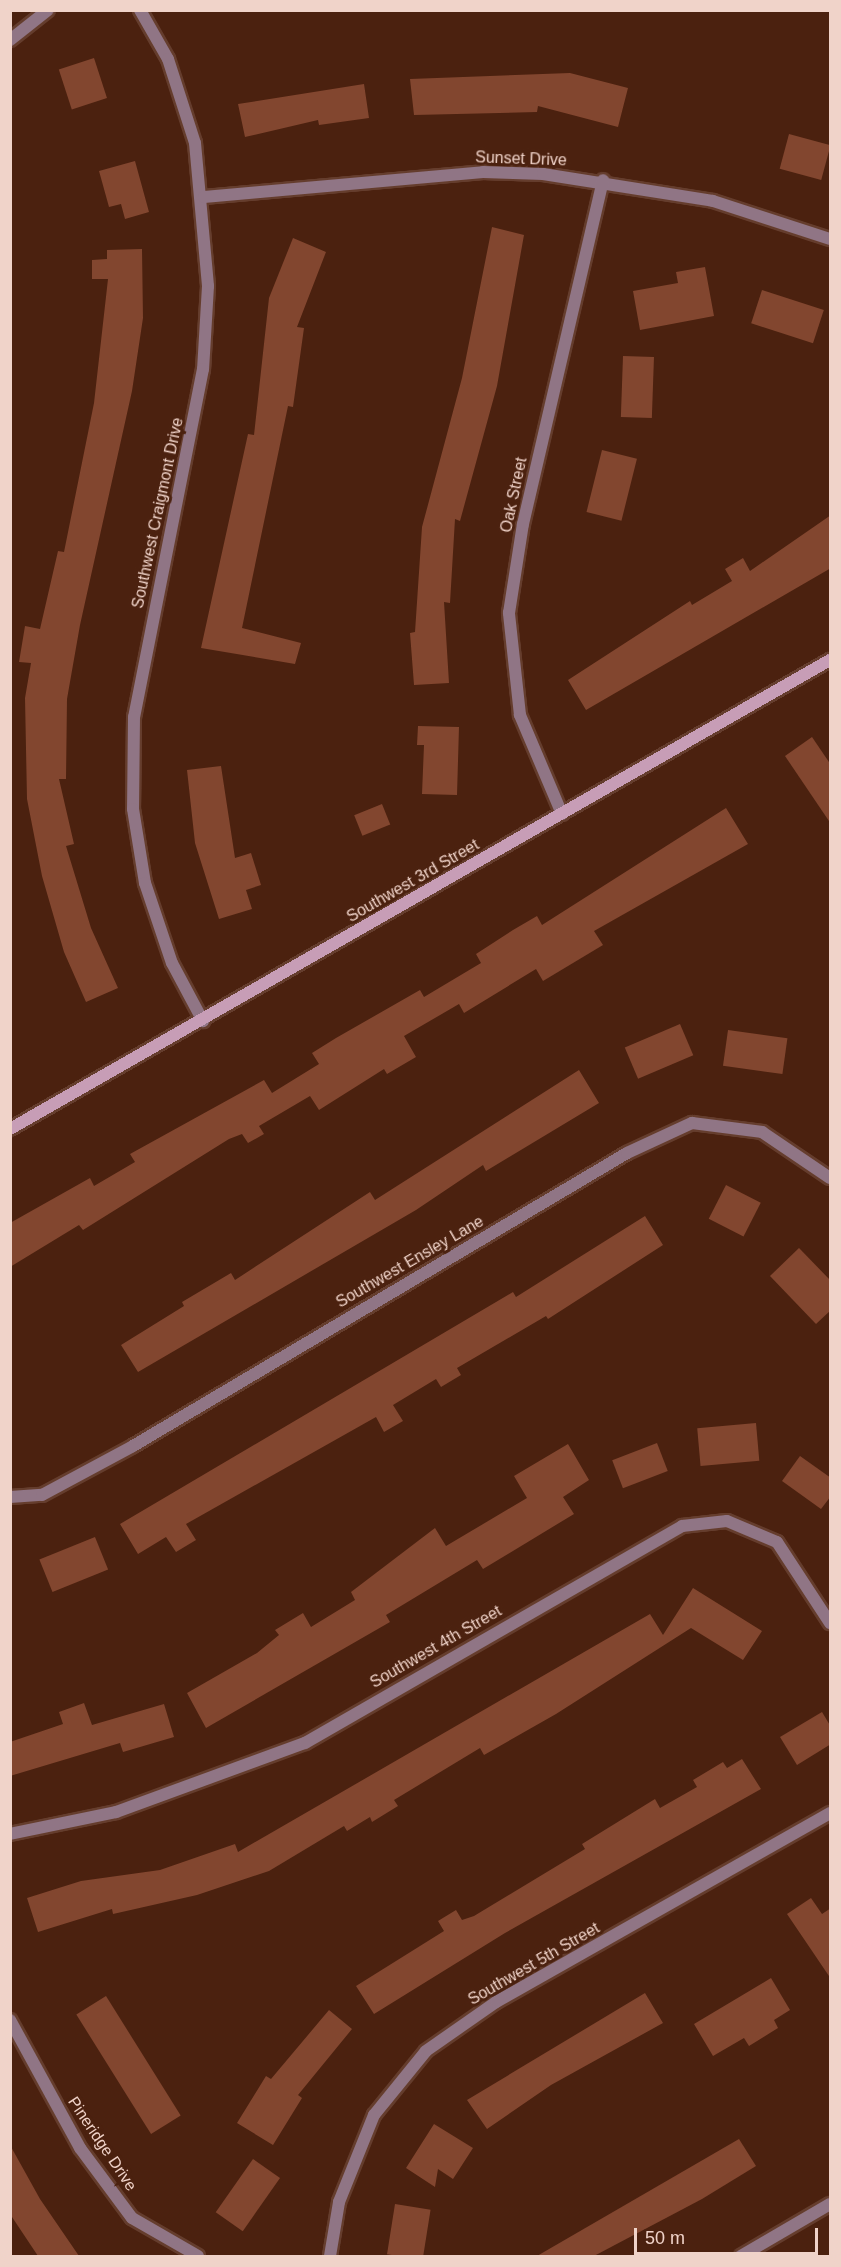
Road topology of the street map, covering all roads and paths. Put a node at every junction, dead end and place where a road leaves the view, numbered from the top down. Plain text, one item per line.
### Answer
1 (48, 10) edge
2 (140, 10) edge
3 (10, 40) edge
4 (603, 180) junction
5 (204, 197) junction
6 (831, 238) edge
7 (830, 661) edge
8 (562, 814) junction
9 (202, 1021) junction
10 (10, 1129) edge
11 (831, 1178) edge
12 (10, 1497) edge
13 (831, 1623) edge
14 (831, 1813) edge
15 (10, 1834) edge
16 (10, 2020) edge
17 (831, 2204) edge
18 (198, 2256) edge
19 (330, 2256) edge
20 (741, 2256) edge

1 - 3 street
2 - 5 street, Southwest Craigmont Drive
4 - 5 street, Sunset Drive
4 - 6 street, Sunset Drive
4 - 8 street, Oak Street
5 - 9 street, Southwest Craigmont Drive
7 - 8 main road, Southwest 3rd Street
8 - 9 main road, Southwest 3rd Street
9 - 10 main road, Southwest 3rd Street
11 - 12 street, Southwest Ensley Lane
13 - 15 street, Southwest 4th Street
14 - 19 street, Southwest 5th Street
16 - 18 street, Pineridge Drive
17 - 20 street

